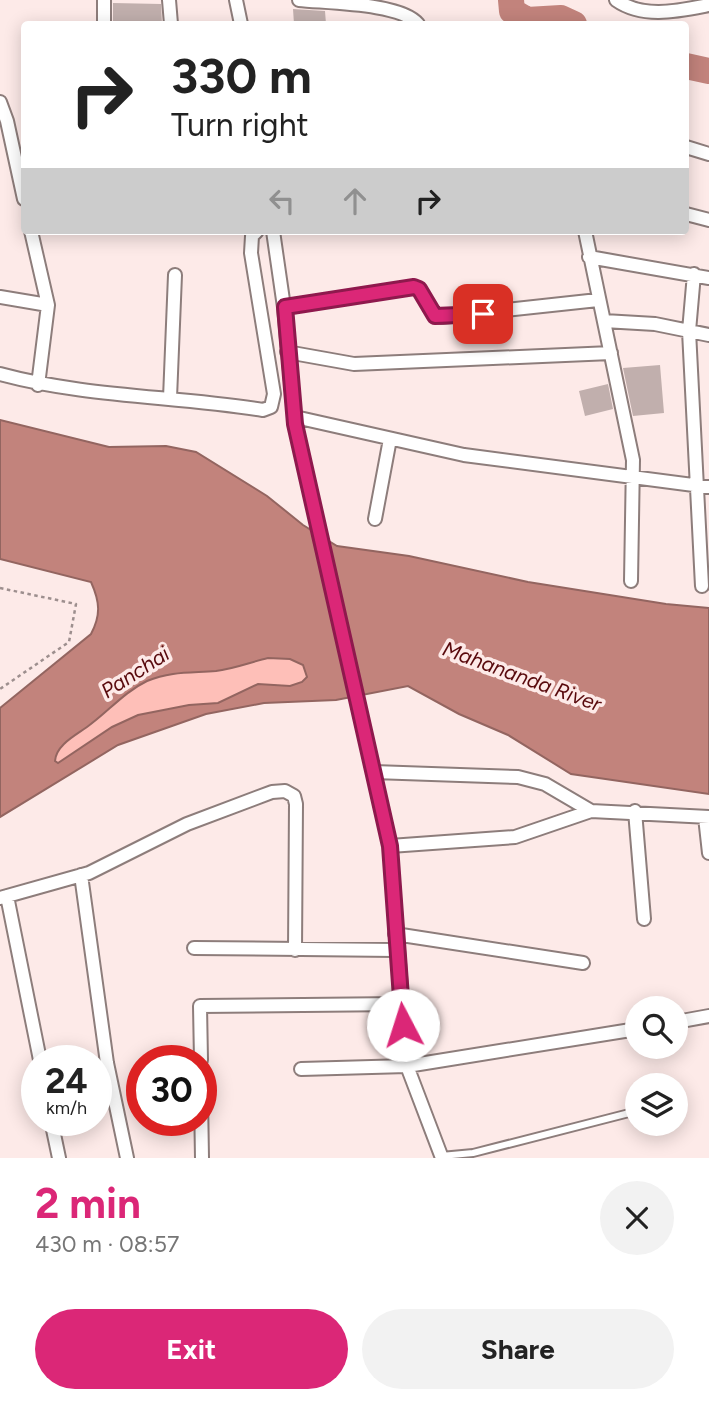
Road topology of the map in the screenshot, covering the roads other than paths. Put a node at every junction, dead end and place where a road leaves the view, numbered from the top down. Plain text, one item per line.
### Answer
1 (104, 0) edge
2 (169, 0) edge
3 (236, 0) edge
4 (299, 0) edge
5 (616, 0) edge
6 (709, 5) edge
7 (643, 6) edge
8 (104, 21) edge
9 (171, 21) edge
10 (240, 21) edge
11 (414, 21) edge
12 (0, 102) edge
13 (689, 147) edge
14 (709, 153) edge
15 (21, 185) edge
16 (689, 215) edge
17 (709, 220) edge
18 (33, 235) edge
19 (253, 235) edge
20 (274, 235) edge
21 (586, 235) edge
22 (589, 257) junction
23 (694, 274) junction
24 (175, 275) dead end
25 (709, 278) edge
26 (0, 297) edge
27 (598, 300) junction
28 (48, 305) junction
29 (285, 307) junction
30 (604, 321) junction
31 (689, 331) junction
32 (709, 335) edge
33 (287, 352) junction
34 (611, 353) junction
35 (0, 374) edge
36 (38, 384) junction
37 (170, 398) junction
38 (296, 423) junction
39 (390, 439) junction
40 (634, 477) junction
41 (703, 487) edge
42 (375, 519) dead end
43 (631, 581) dead end
44 (702, 586) dead end
45 (374, 772) junction
46 (591, 811) junction
47 (635, 811) junction
48 (707, 817) edge
49 (390, 846) junction
50 (709, 852) edge
51 (81, 875) junction
52 (4, 897) edge
53 (644, 919) dead end
54 (396, 934) junction
55 (194, 948) dead end
56 (295, 950) junction
57 (396, 950) junction
58 (583, 963) dead end
59 (401, 1004) junction
60 (709, 1016) edge
61 (688, 1020) edge
62 (625, 1031) edge
63 (37, 1045) edge
64 (201, 1045) edge
65 (407, 1066) junction
66 (301, 1069) dead end
67 (625, 1114) edge
68 (54, 1136) edge
69 (202, 1136) edge
70 (442, 1157) edge
71 (59, 1158) edge
72 (127, 1158) edge
73 (202, 1158) edge

1 - 8 street
2 - 9 street
3 - 10 street
4 - 11 street
5 - 7 street
6 - 7 street
12 - 15 street
13 - 14 street
16 - 17 street
18 - 28 street
19 - 37 street
20 - 29 street
21 - 22 street
22 - 23 street
22 - 27 street
23 - 25 street
23 - 31 street
24 - 37 street
26 - 28 street
27 - 29 street
27 - 30 street
28 - 36 street
29 - 33 street
30 - 31 street
30 - 34 street
31 - 32 street
31 - 41 street
33 - 34 street
33 - 38 street
34 - 40 street
35 - 36 street
36 - 37 street
38 - 39 street
38 - 45 street
39 - 40 street
39 - 42 street
40 - 41 street
40 - 43 street
41 - 44 street
45 - 46 street
45 - 49 street
46 - 47 street
46 - 49 street
47 - 48 street
47 - 53 street
48 - 50 street
49 - 54 street
51 - 52 street
51 - 56 street
51 - 72 street
52 - 63 street
54 - 57 street
54 - 58 street
55 - 56 street
56 - 57 street
57 - 59 street
59 - 64 street
59 - 65 street
60 - 61 street
62 - 65 street
65 - 66 street
65 - 70 street
67 - 70 lane
68 - 71 street
69 - 73 street

